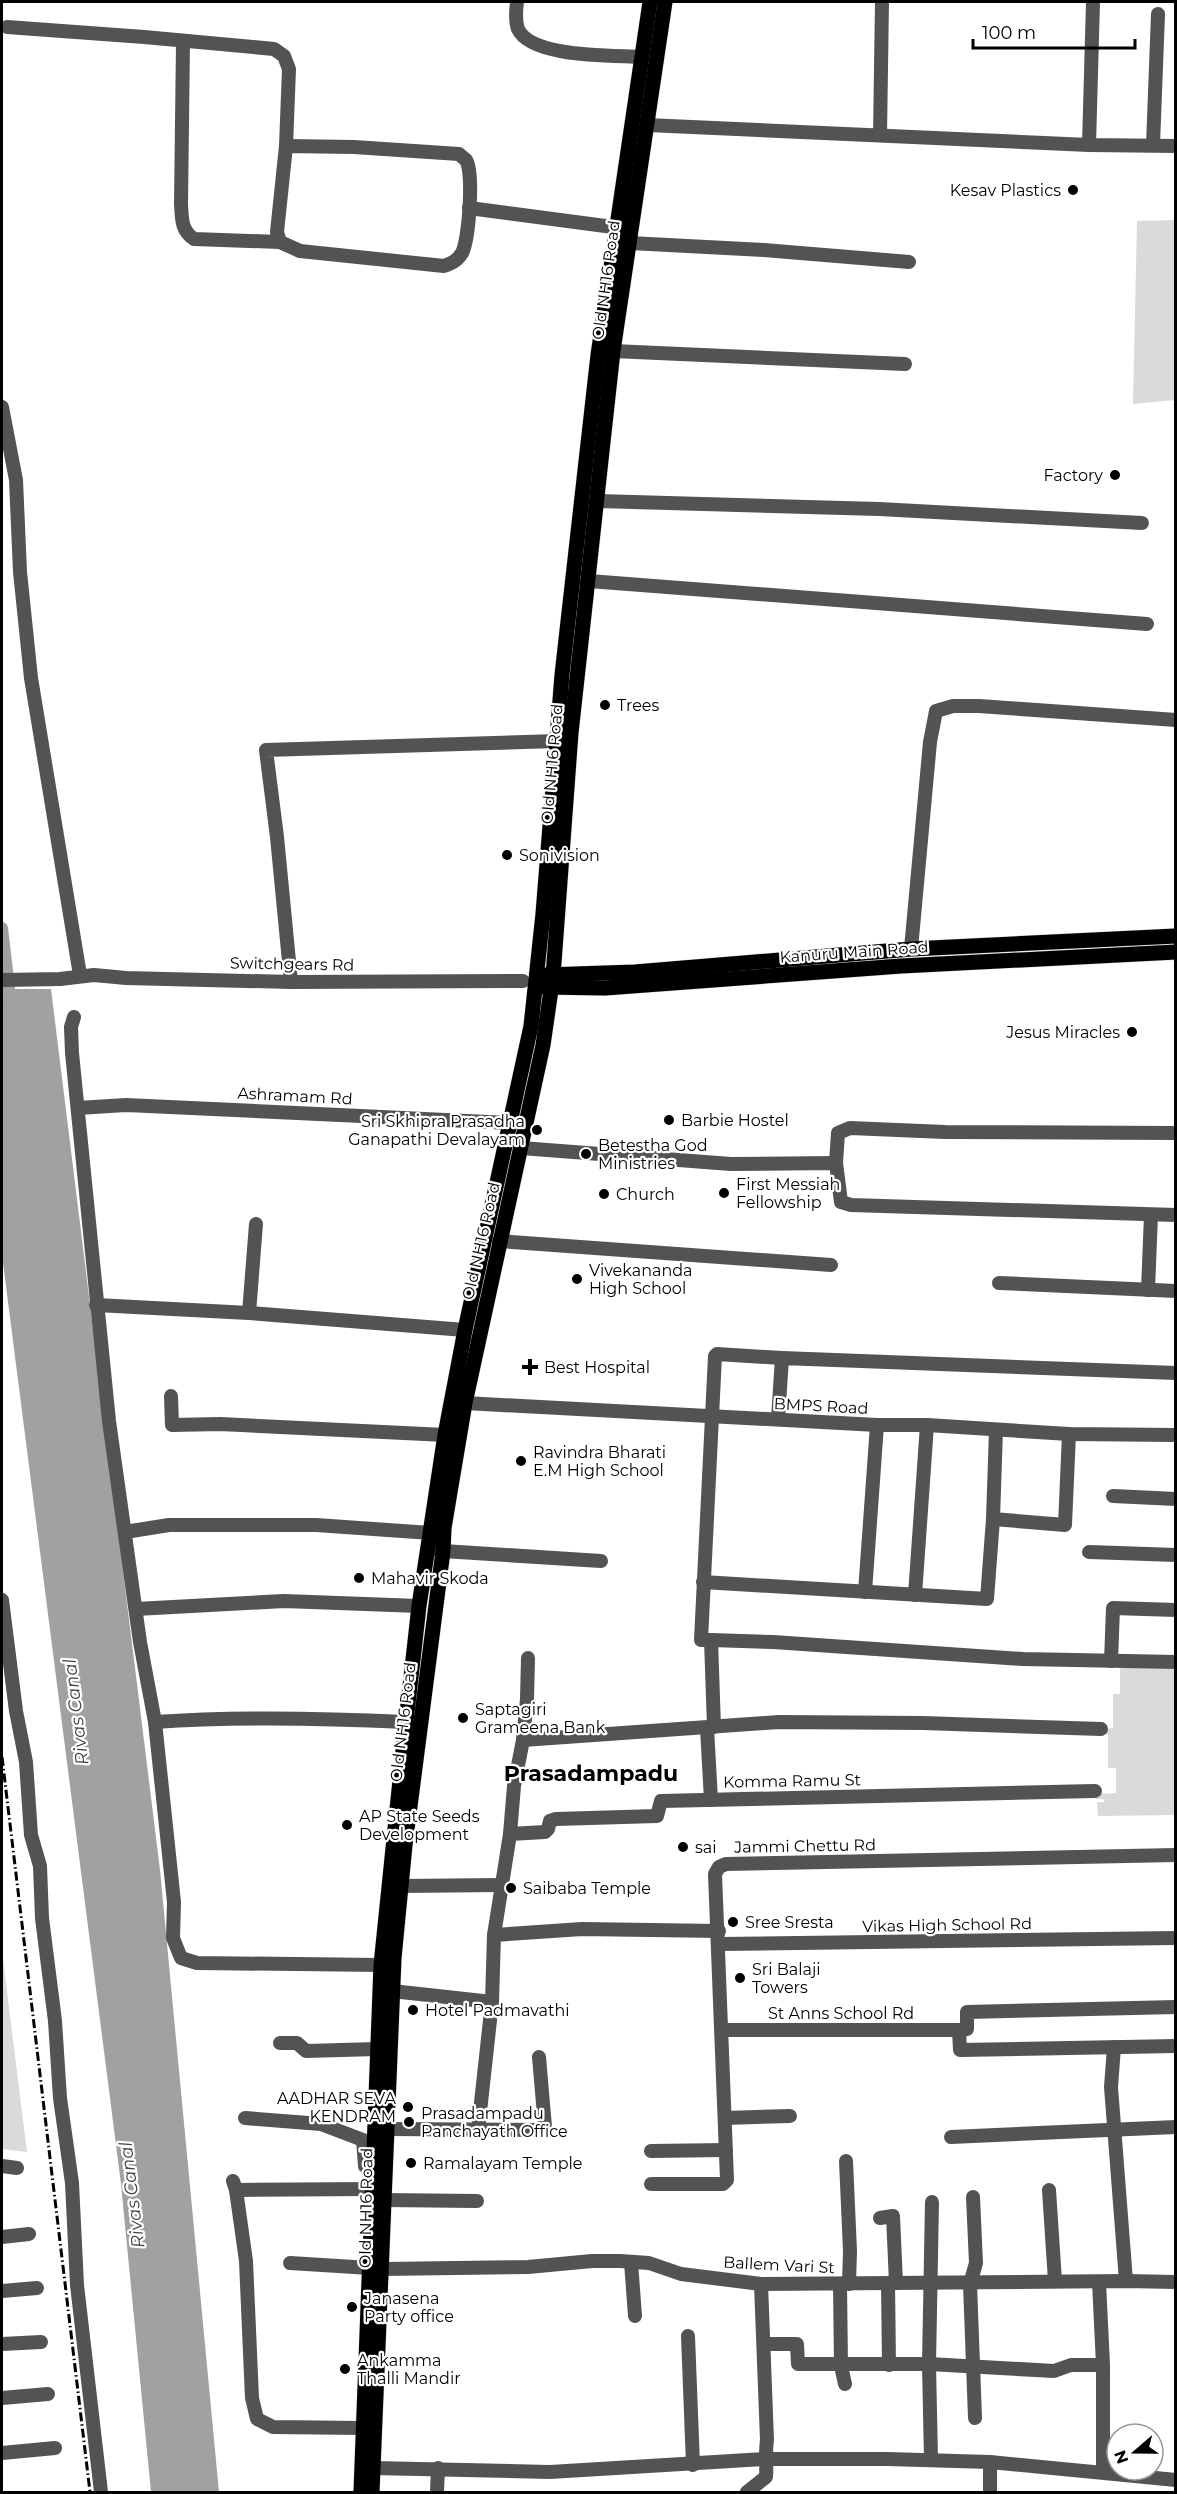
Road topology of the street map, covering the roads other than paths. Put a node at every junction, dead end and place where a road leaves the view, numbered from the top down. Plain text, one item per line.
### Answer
1 (517, 2) edge
2 (650, 2) edge
3 (665, 2) edge
4 (882, 2) edge
5 (1093, 2) edge
6 (1158, 14) dead end
7 (7, 27) dead end
8 (183, 42) junction
9 (642, 57) junction
10 (647, 125) junction
11 (880, 135) junction
12 (1089, 145) junction
13 (1153, 145) junction
14 (286, 146) junction
15 (1176, 146) edge
16 (469, 208) junction
17 (616, 227) junction
18 (631, 236) junction
19 (280, 242) junction
20 (909, 262) dead end
21 (613, 351) junction
22 (905, 364) dead end
23 (2, 407) edge
24 (598, 501) junction
25 (1142, 523) dead end
26 (590, 581) junction
27 (1147, 624) dead end
28 (1176, 720) edge
29 (558, 741) junction
30 (1176, 936) edge
31 (911, 949) junction
32 (1176, 952) edge
33 (80, 975) junction
34 (2, 980) edge
35 (532, 981) junction
36 (291, 982) junction
37 (552, 982) junction
38 (74, 1017) dead end
39 (78, 1108) junction
40 (511, 1123) junction
41 (1176, 1133) edge
42 (521, 1148) junction
43 (836, 1163) junction
44 (1152, 1215) junction
45 (1176, 1215) edge
46 (256, 1224) dead end
47 (499, 1241) junction
48 (831, 1265) dead end
49 (999, 1283) dead end
50 (1148, 1290) junction
51 (1176, 1291) edge
52 (96, 1305) junction
53 (249, 1313) junction
54 (465, 1330) junction
55 (782, 1358) junction
56 (1176, 1373) edge
57 (171, 1396) dead end
58 (465, 1403) junction
59 (714, 1416) junction
60 (778, 1419) junction
61 (877, 1425) junction
62 (927, 1425) junction
63 (996, 1430) junction
64 (1069, 1434) junction
65 (445, 1435) junction
66 (1176, 1435) edge
67 (1113, 1496) dead end
68 (1176, 1498) edge
69 (993, 1519) junction
70 (125, 1532) junction
71 (434, 1544) junction
72 (1089, 1552) dead end
73 (1176, 1555) edge
74 (601, 1561) dead end
75 (703, 1582) junction
76 (865, 1592) junction
77 (915, 1595) junction
78 (2, 1600) edge
79 (419, 1606) junction
80 (136, 1610) junction
81 (1176, 1610) edge
82 (711, 1640) junction
83 (528, 1658) dead end
84 (1111, 1661) junction
85 (1176, 1662) edge
86 (155, 1722) junction
87 (406, 1722) junction
88 (710, 1727) junction
89 (1101, 1729) dead end
90 (523, 1740) junction
91 (1095, 1791) dead end
92 (711, 1800) junction
93 (510, 1834) junction
94 (1176, 1855) edge
95 (501, 1885) junction
96 (401, 1886) junction
97 (494, 1935) junction
98 (718, 1937) junction
99 (1176, 1938) edge
100 (381, 1965) junction
101 (392, 1991) junction
102 (492, 2001) junction
103 (1176, 2007) edge
104 (723, 2030) junction
105 (960, 2030) junction
106 (280, 2043) dead end
107 (1176, 2046) edge
108 (1114, 2048) junction
109 (377, 2049) junction
110 (539, 2057) dead end
111 (790, 2116) dead end
112 (245, 2118) dead end
113 (725, 2118) junction
114 (1176, 2127) edge
115 (386, 2129) junction
116 (1115, 2129) junction
117 (478, 2130) junction
118 (951, 2137) dead end
119 (726, 2150) junction
120 (651, 2151) dead end
121 (846, 2161) dead end
122 (2, 2166) edge
123 (17, 2168) dead end
124 (374, 2168) junction
125 (651, 2184) dead end
126 (1049, 2190) dead end
127 (379, 2194) junction
128 (973, 2197) dead end
129 (477, 2201) dead end
130 (933, 2202) dead end
131 (880, 2218) dead end
132 (29, 2234) dead end
133 (2, 2237) edge
134 (631, 2262) junction
135 (290, 2263) dead end
136 (376, 2269) junction
137 (1056, 2281) junction
138 (1126, 2281) junction
139 (1099, 2282) junction
140 (1176, 2282) edge
141 (892, 2283) junction
142 (930, 2283) junction
143 (761, 2284) junction
144 (844, 2284) junction
145 (970, 2284) junction
146 (38, 2288) dead end
147 (2, 2291) edge
148 (634, 2316) dead end
149 (688, 2336) dead end
150 (41, 2342) dead end
151 (2, 2344) edge
152 (764, 2344) junction
153 (929, 2364) junction
154 (889, 2365) junction
155 (1103, 2365) junction
156 (842, 2366) junction
157 (973, 2366) junction
158 (845, 2384) dead end
159 (48, 2394) dead end
160 (2, 2398) edge
161 (975, 2418) dead end
162 (362, 2428) junction
163 (55, 2448) dead end
164 (2, 2453) edge
165 (765, 2459) junction
166 (931, 2460) junction
167 (990, 2462) junction
168 (693, 2465) junction
169 (373, 2468) junction
170 (438, 2468) junction
171 (1102, 2472) junction
172 (1172, 2484) edge
173 (101, 2493) edge
174 (361, 2493) edge
175 (372, 2493) edge
176 (437, 2493) edge
177 (747, 2493) edge
178 (990, 2493) edge

1 - 9 street
2 - 9 main road, Old NH16 Road
3 - 10 main road, Old NH16 Road
4 - 11 street
5 - 12 street
6 - 13 street
7 - 8 street
8 - 14 street
8 - 19 street
9 - 17 main road, Old NH16 Road
10 - 11 street
10 - 18 main road, Old NH16 Road
11 - 12 street
12 - 13 street
13 - 15 street
14 - 16 street
14 - 19 street
16 - 17 street
16 - 19 street
17 - 18 street
17 - 29 main road, Old NH16 Road
18 - 20 street
18 - 21 main road, Old NH16 Road
21 - 22 street
21 - 24 main road, Old NH16 Road
23 - 33 street
24 - 25 street
24 - 26 main road, Old NH16 Road
26 - 27 street
26 - 37 main road, Old NH16 Road
28 - 31 street
29 - 35 main road, Old NH16 Road
29 - 36 street
30 - 31 main road, Kanuru Main Road
31 - 37 main road, Kanuru Main Road
32 - 37 main road, Kanuru Main Road
33 - 34 street, Switchgears Rd
33 - 36 street, Switchgears Rd
35 - 36 street, Switchgears Rd
35 - 37 main road, Kanuru Main Road
35 - 40 main road, Old NH16 Road
37 - 42 main road, Old NH16 Road
38 - 39 street
39 - 40 street, Ashramam Rd
39 - 52 street
40 - 54 main road, Old NH16 Road
41 - 43 street
42 - 43 street
42 - 47 main road, Old NH16 Road
43 - 44 street
44 - 45 street
44 - 50 street
46 - 53 street
47 - 48 street
47 - 58 main road, Old NH16 Road
49 - 50 street
50 - 51 street
52 - 53 street
52 - 70 street
53 - 54 street
54 - 65 main road, Old NH16 Road
55 - 56 street
55 - 59 street
55 - 60 street
57 - 65 street
58 - 59 street, BMPS Road
58 - 71 main road, Old NH16 Road
59 - 60 street, BMPS Road
59 - 75 street
60 - 61 street, BMPS Road
61 - 62 street, BMPS Road
61 - 76 street
62 - 63 street, BMPS Road
62 - 77 street
63 - 64 street, BMPS Road
63 - 69 street
64 - 66 street, BMPS Road
64 - 69 street
65 - 71 main road, Old NH16 Road
67 - 68 street
69 - 77 street
70 - 71 street
70 - 80 street
71 - 74 street
71 - 79 main road, Old NH16 Road
71 - 96 main road, Old NH16 Road
72 - 73 street
75 - 76 street
75 - 82 street
76 - 77 street
78 - 173 street
79 - 80 street
79 - 87 main road, Old NH16 Road
80 - 86 street
81 - 84 street
82 - 84 street
82 - 88 street
83 - 90 street
84 - 85 street
86 - 87 street
86 - 100 street
87 - 100 main road, Old NH16 Road
88 - 89 street
88 - 90 street
88 - 92 street
90 - 93 street
91 - 92 street, Komma Ramu St
92 - 93 street, Komma Ramu St
93 - 95 street
94 - 98 street, Jammi Chettu Rd
95 - 96 street
95 - 97 street
96 - 101 main road, Old NH16 Road
97 - 98 street, Vikas High School Rd
97 - 102 street
98 - 99 street, Vikas High School Rd
98 - 104 street, Jammi Chettu Rd
100 - 109 main road, Old NH16 Road
101 - 102 street
101 - 115 main road, Old NH16 Road
102 - 117 street
103 - 105 street
104 - 105 street, St Anns School Rd
104 - 113 street, Jammi Chettu Rd
105 - 108 street
106 - 109 street
107 - 108 street
108 - 116 street
109 - 124 main road, Old NH16 Road
110 - 117 street
111 - 113 street
112 - 124 street
113 - 119 street, Jammi Chettu Rd
114 - 116 street
115 - 117 street
115 - 127 main road, Old NH16 Road
116 - 118 street
116 - 138 street
119 - 120 street
119 - 125 street, Jammi Chettu Rd
121 - 144 street
122 - 123 street
124 - 127 main road, Old NH16 Road
126 - 137 street
127 - 129 street
127 - 136 main road, Old NH16 Road
127 - 162 street
128 - 145 street
130 - 142 street
131 - 141 street
132 - 133 street
134 - 136 street, Ballem Vari St
134 - 143 street, Ballem Vari St
134 - 148 street
135 - 136 street, Ballem Vari St
136 - 162 main road, Old NH16 Road
136 - 169 main road, Old NH16 Road
137 - 139 street, Ballem Vari St
137 - 145 street, Ballem Vari St
138 - 139 street, Ballem Vari St
138 - 140 street, Ballem Vari St
139 - 155 street
141 - 142 street, Ballem Vari St
141 - 144 street, Ballem Vari St
141 - 154 street
142 - 145 street, Ballem Vari St
142 - 153 street
143 - 144 street, Ballem Vari St
143 - 152 street
144 - 156 street
145 - 157 street
146 - 147 street
149 - 168 street
150 - 151 street
152 - 156 street
152 - 165 street
153 - 154 street
153 - 157 street
153 - 166 street
154 - 156 street
155 - 157 street
155 - 171 street
156 - 158 street
157 - 161 street
159 - 160 street
162 - 174 main road, Old NH16 Road
163 - 164 street
165 - 166 street
165 - 168 street
165 - 177 street
166 - 167 street
167 - 171 street
167 - 178 street
168 - 170 street
169 - 170 street
169 - 175 main road, Old NH16 Road
170 - 176 street
171 - 172 street

